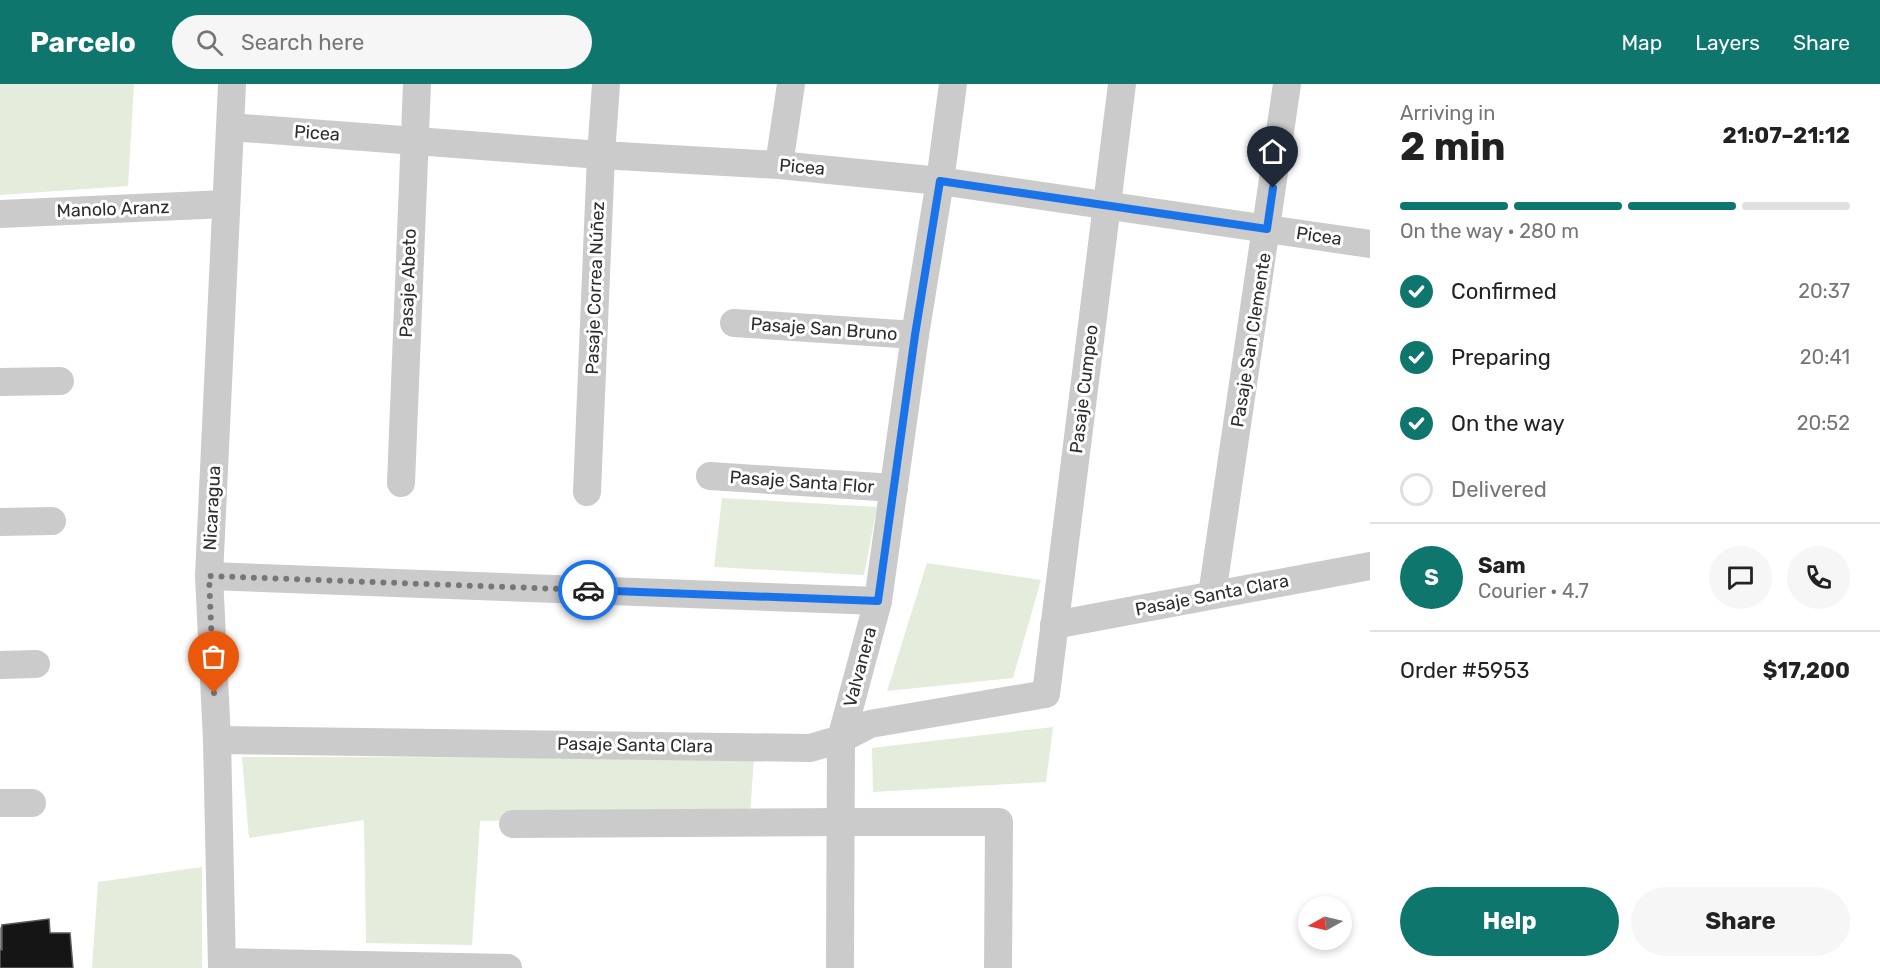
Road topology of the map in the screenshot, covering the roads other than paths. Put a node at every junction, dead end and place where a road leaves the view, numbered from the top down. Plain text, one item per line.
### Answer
1 (232, 84) edge
2 (417, 84) edge
3 (606, 84) edge
4 (791, 84) edge
5 (953, 84) edge
6 (1122, 84) edge
7 (1287, 84) edge
8 (230, 127) junction
9 (413, 141) junction
10 (601, 155) junction
11 (779, 165) junction
12 (940, 181) junction
13 (226, 204) junction
14 (1107, 206) junction
15 (0, 214) edge
16 (1267, 229) junction
17 (1370, 244) edge
18 (734, 323) dead end
19 (915, 335) junction
20 (60, 381) dead end
21 (0, 382) edge
22 (710, 476) dead end
23 (401, 483) dead end
24 (894, 488) junction
25 (587, 492) dead end
26 (52, 521) dead end
27 (0, 522) edge
28 (1370, 566) edge
29 (209, 576) junction
30 (1212, 595) junction
31 (878, 601) junction
32 (1054, 625) junction
33 (36, 664) dead end
34 (0, 665) edge
35 (1046, 694) joint
36 (217, 740) junction
37 (842, 740) junction
38 (0, 803) edge
39 (32, 803) dead end
40 (841, 822) junction
41 (513, 824) dead end
42 (222, 965) edge
43 (508, 968) edge
44 (840, 968) edge
45 (998, 968) edge

1 - 8 street, Nicaragua
2 - 9 street, Pasaje Abeto
3 - 10 street, Pasaje Correa Núñez
4 - 11 street
5 - 12 street, Valvanera
6 - 14 street, Pasaje Cumpeo
7 - 16 street, Pasaje San Clemente
8 - 9 street, Picea
8 - 13 street, Nicaragua
9 - 10 street, Picea
9 - 23 street, Pasaje Abeto
10 - 11 street, Picea
10 - 25 street, Pasaje Correa Núñez
11 - 12 street, Picea
12 - 14 street, Picea
12 - 19 street, Valvanera
13 - 15 street, Manolo Aranz
13 - 29 street, Nicaragua
14 - 16 street, Picea
14 - 32 street, Pasaje Cumpeo
16 - 17 street, Picea
16 - 30 street, Pasaje San Clemente
18 - 19 street, Pasaje San Bruno
19 - 24 street, Valvanera
20 - 21 street
22 - 24 street, Pasaje Santa Flor
24 - 31 street, Valvanera
26 - 27 street
28 - 30 street, Pasaje Santa Clara
29 - 31 street
29 - 36 street, Nicaragua
30 - 32 street, Pasaje Santa Clara
31 - 37 street, Valvanera
32 - 35 street, Pasaje Cumpeo
33 - 34 street
35 - 37 street, Pasaje Santa Clara
36 - 37 street, Pasaje Santa Clara
36 - 42 street, Nicaragua
37 - 40 street, Valvanera
38 - 39 street
40 - 41 street
40 - 44 street, Valvanera
40 - 45 street
42 - 43 street

